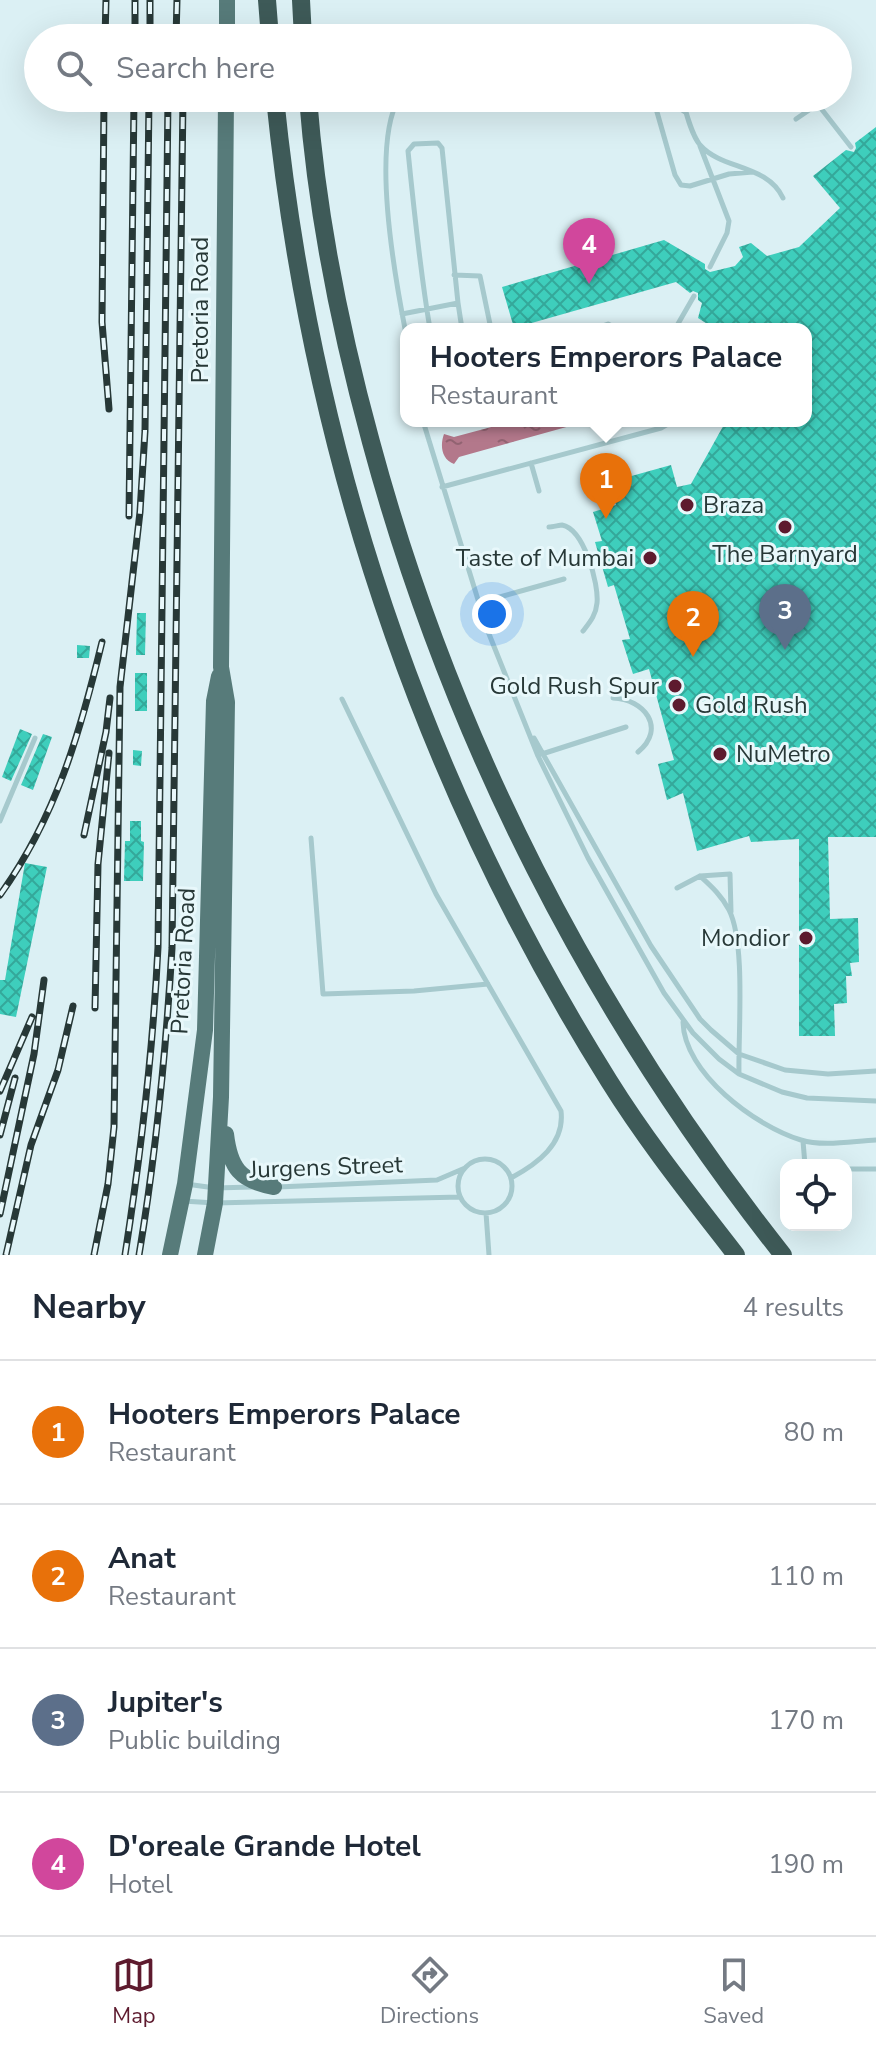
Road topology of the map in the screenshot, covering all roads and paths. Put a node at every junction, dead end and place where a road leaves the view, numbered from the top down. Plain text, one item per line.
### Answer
1 (227, 0) edge
2 (267, 0) edge
3 (301, 0) edge
4 (227, 24) edge
5 (269, 24) edge
6 (302, 24) edge
7 (226, 112) edge
8 (276, 112) edge
9 (310, 112) edge
10 (393, 112) edge
11 (657, 112) edge
12 (803, 112) edge
13 (824, 112) edge
14 (686, 113) edge
15 (796, 119) dead end
16 (700, 145) junction
17 (851, 147) dead end
18 (753, 172) junction
19 (713, 178) junction
20 (783, 198) dead end
21 (710, 267) dead end
22 (454, 275) junction
23 (694, 296) dead end
24 (458, 303) junction
25 (427, 309) junction
26 (402, 314) junction
27 (404, 323) edge
28 (429, 323) edge
29 (461, 323) edge
30 (490, 323) edge
31 (678, 323) edge
32 (426, 427) edge
33 (663, 427) edge
34 (531, 463) junction
35 (442, 487) junction
36 (539, 491) dead end
37 (549, 527) dead end
38 (564, 579) dead end
39 (478, 603) junction
40 (583, 631) dead end
41 (221, 667) junction
42 (613, 698) dead end
43 (342, 699) dead end
44 (626, 727) dead end
45 (35, 738) dead end
46 (638, 752) dead end
47 (541, 755) junction
48 (0, 821) edge
49 (311, 838) dead end
50 (700, 876) junction
51 (677, 888) dead end
52 (731, 913) junction
53 (711, 942) dead end
54 (759, 945) dead end
55 (738, 946) junction
56 (488, 984) junction
57 (683, 1020) junction
58 (739, 1054) junction
59 (876, 1071) edge
60 (739, 1074) junction
61 (221, 1097) junction
62 (876, 1101) edge
63 (876, 1140) edge
64 (803, 1141) junction
65 (804, 1159) edge
66 (465, 1168) junction
67 (852, 1169) edge
68 (876, 1169) edge
69 (511, 1178) junction
70 (274, 1187) junction
71 (183, 1192) junction
72 (215, 1196) junction
73 (460, 1197) junction
74 (486, 1213) junction
75 (170, 1255) edge
76 (205, 1255) edge
77 (489, 1255) edge
78 (736, 1255) edge
79 (783, 1255) edge

1 - 4 main road
2 - 5 highway
3 - 6 highway
7 - 41 main road, Pretoria Road
8 - 78 highway
9 - 79 highway
10 - 26 lane
11 - 19 lane
12 - 15 lane
13 - 17 lane
14 - 16 lane
16 - 18 lane
16 - 19 lane
18 - 19 lane
18 - 20 lane
19 - 21 lane
22 - 24 lane
22 - 25 lane
22 - 30 lane
23 - 31 lane
24 - 25 lane
24 - 29 lane
25 - 26 lane
25 - 28 lane
26 - 27 lane
32 - 35 lane
33 - 34 lane
34 - 35 lane
34 - 36 lane
35 - 39 lane
37 - 40 lane
38 - 39 lane
39 - 47 lane
41 - 61 main road, Pretoria Road
41 - 71 main road, Pretoria Road
42 - 46 lane
43 - 56 lane
44 - 47 lane
45 - 48 lane
47 - 57 lane
47 - 58 lane
49 - 56 lane
50 - 51 lane
50 - 52 lane
50 - 52 lane
52 - 55 lane
53 - 55 lane
54 - 55 lane
55 - 58 lane
56 - 69 lane
57 - 60 lane
57 - 64 lane
58 - 59 lane
58 - 60 lane
60 - 62 lane
61 - 70 main road
61 - 72 main road, Pretoria Road
63 - 64 lane
64 - 65 lane
66 - 69 lane
66 - 70 lane, Jurgens Street
66 - 73 lane
67 - 68 lane
69 - 74 lane
70 - 72 lane, Jurgens Street
71 - 72 lane, Jurgens Street
71 - 72 lane, Jurgens Street
71 - 75 main road, Pretoria Road
72 - 73 lane, Jurgens Street
72 - 76 main road, Pretoria Road
73 - 74 lane
74 - 77 lane

